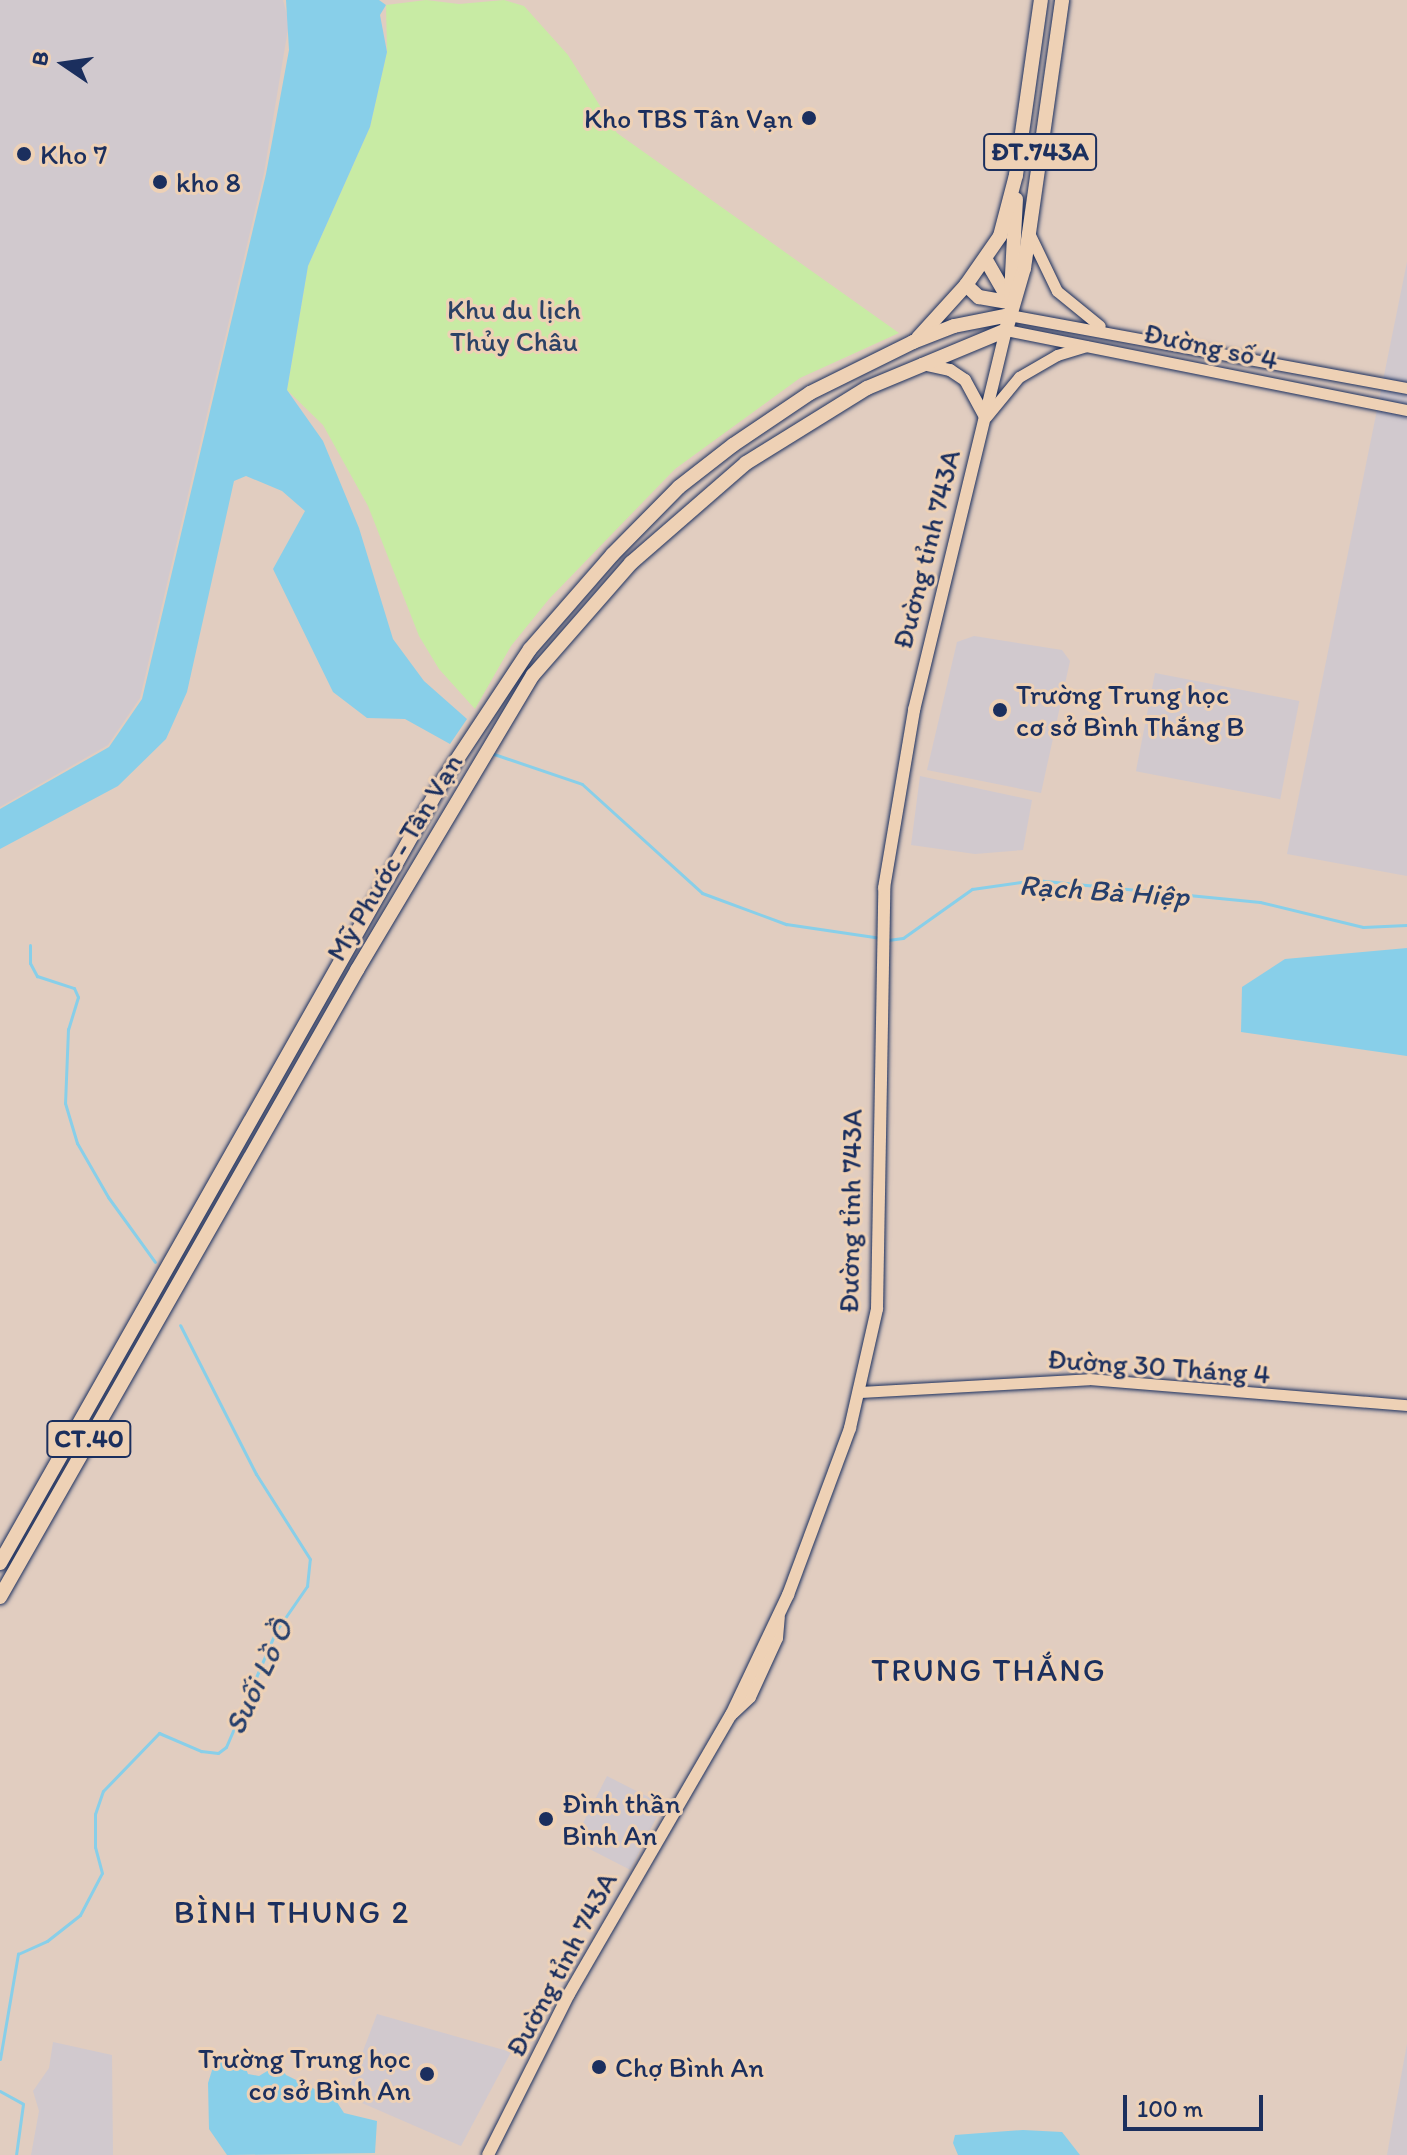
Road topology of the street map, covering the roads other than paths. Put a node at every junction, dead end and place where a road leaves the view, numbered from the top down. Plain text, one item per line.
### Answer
1 (1041, 0) edge
2 (1062, 0) edge
3 (1016, 175) junction
4 (1029, 233) junction
5 (986, 260) junction
6 (966, 285) junction
7 (1009, 316) junction
8 (1107, 331) junction
9 (913, 342) junction
10 (1089, 345) junction
11 (919, 364) junction
12 (1407, 388) edge
13 (1407, 410) edge
14 (985, 417) junction
15 (698, 472) junction
16 (712, 490) junction
17 (860, 1392) junction
18 (1407, 1405) edge
19 (0, 1563) edge
20 (0, 1597) edge
21 (488, 2155) edge

1 - 3 main road, Mỹ Phước - Tân Vạn / ĐT.743A
2 - 4 main road, ĐT.743A
3 - 5 main road, Mỹ Phước - Tân Vạn
3 - 7 main road, Đường tỉnh 743A / ĐT.743A
4 - 7 main road, ĐT.743A
4 - 8 street
5 - 6 main road, Mỹ Phước - Tân Vạn
5 - 7 main road
6 - 7 main road
6 - 9 main road, Mỹ Phước - Tân Vạn
7 - 8 street, Đường số 4
7 - 9 main road, Mỹ Phước - Tân Vạn
7 - 10 street, Đường số 4
7 - 11 main road, Mỹ Phước - Tân Vạn
7 - 14 main road, Đường tỉnh 743A / ĐT.743A
8 - 12 street, Đường số 4
9 - 15 main road, Mỹ Phước - Tân Vạn
10 - 13 street, Đường số 4
10 - 14 street
11 - 14 main road
11 - 16 main road, Mỹ Phước - Tân Vạn
14 - 17 main road, Đường tỉnh 743A / ĐT.743A
15 - 16 main road
15 - 19 main road, Mỹ Phước - Tân Vạn / CT.40
16 - 20 main road, Mỹ Phước - Tân Vạn / CT.40
17 - 18 street, Đường 30 Tháng 4
17 - 21 main road, Đường tỉnh 743A / ĐT.743A

